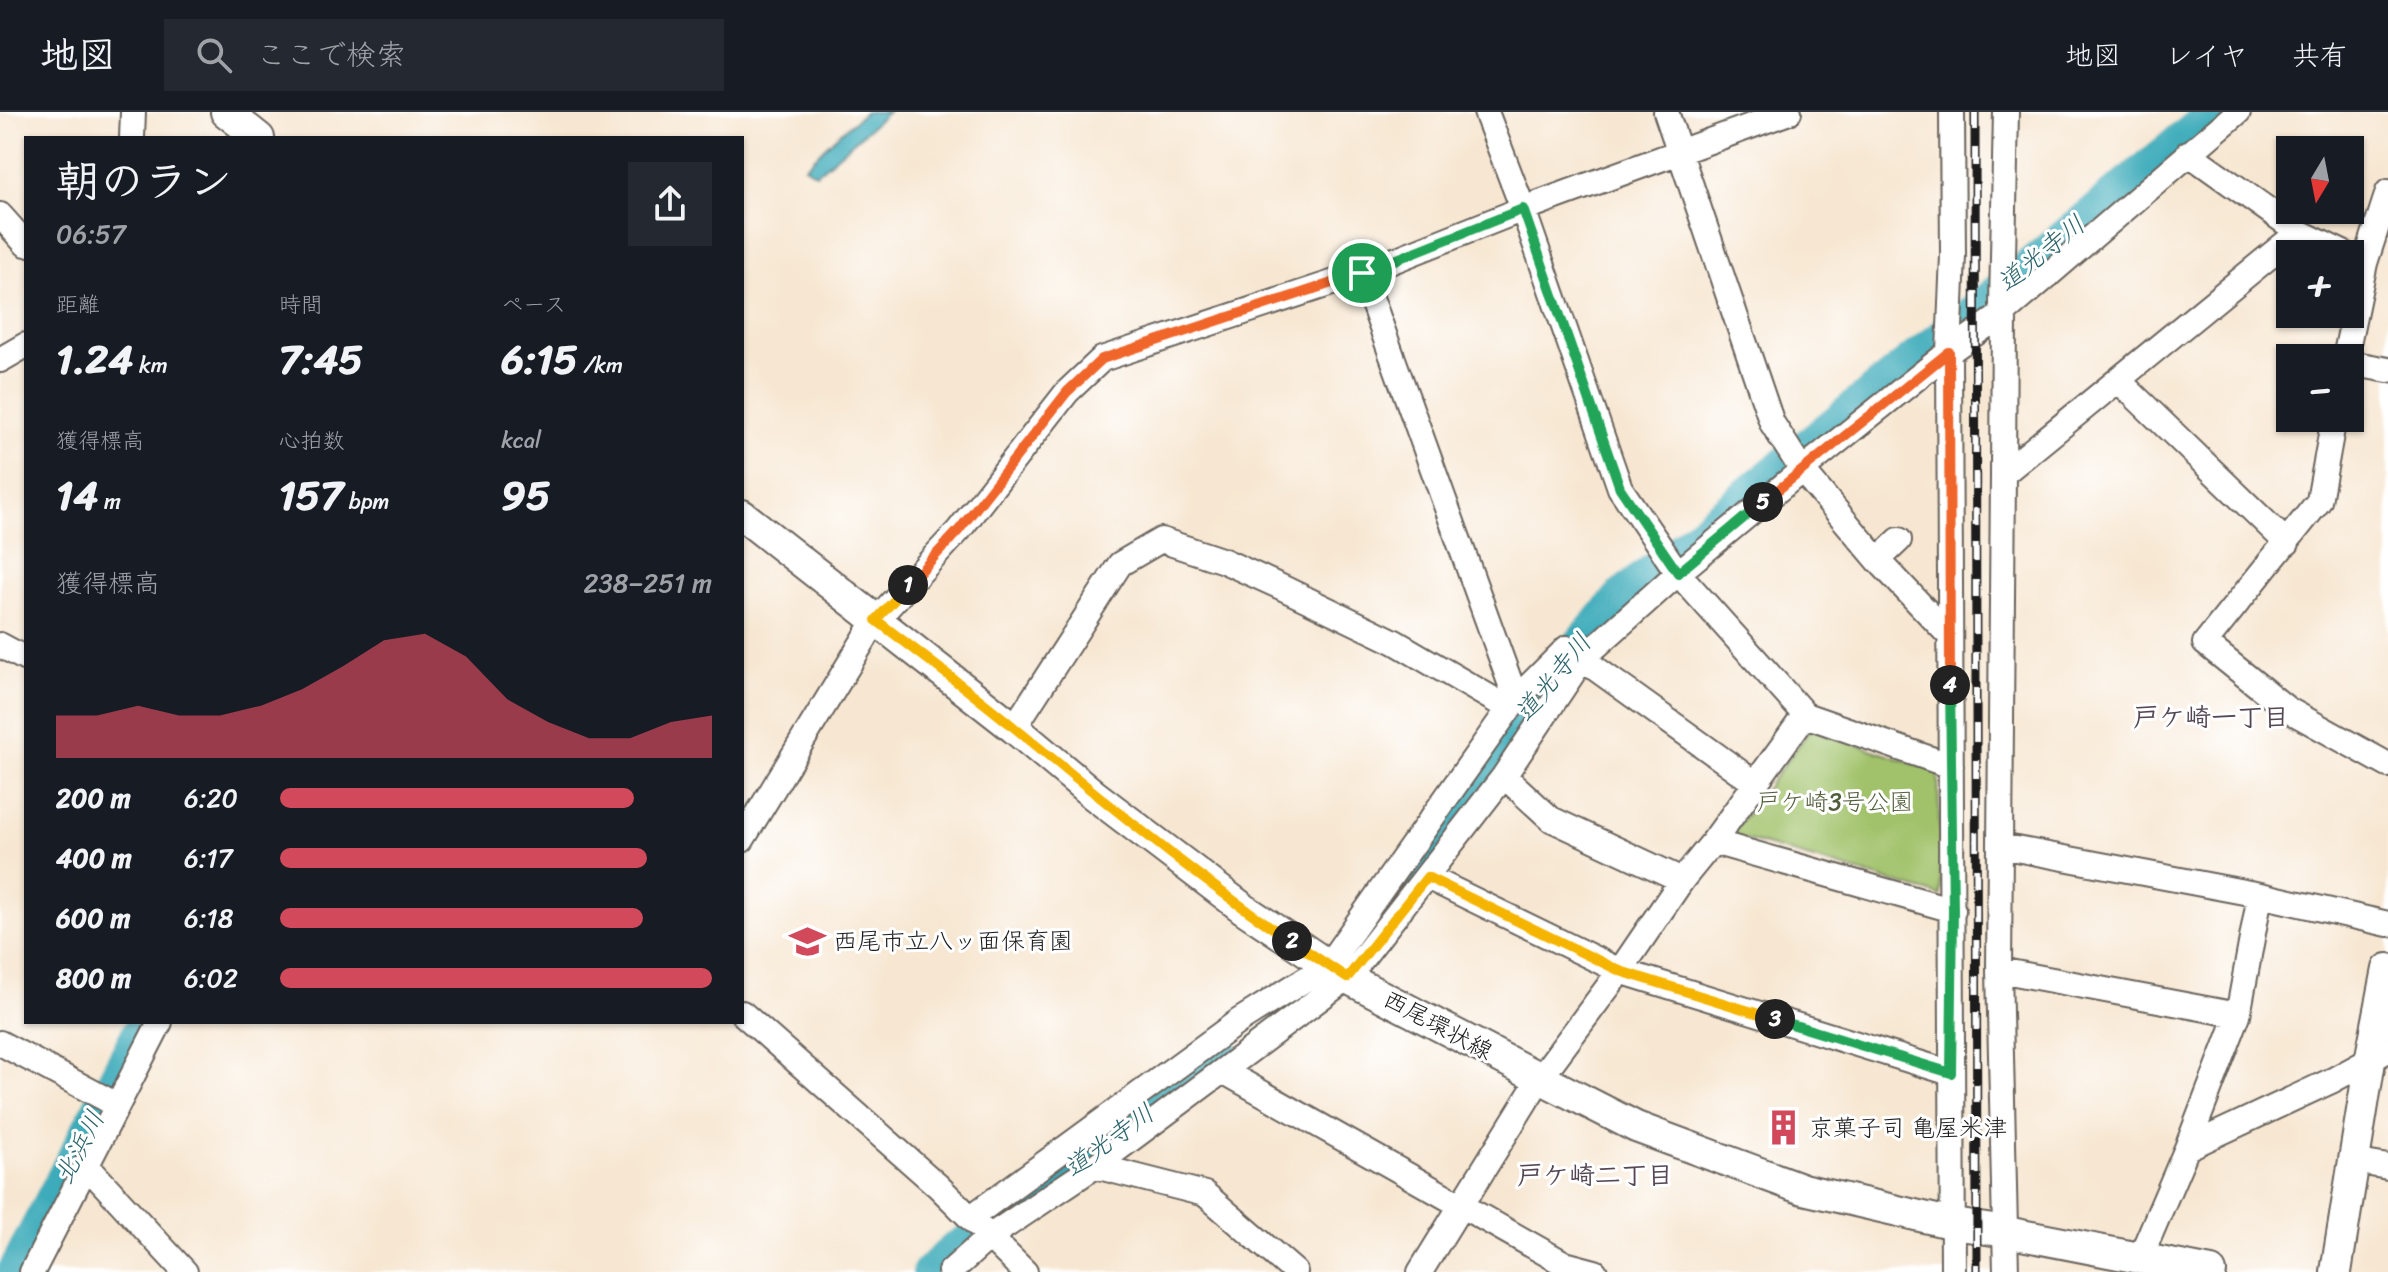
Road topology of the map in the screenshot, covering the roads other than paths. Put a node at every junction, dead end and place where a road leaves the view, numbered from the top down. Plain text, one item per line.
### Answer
1 (133, 112) edge
2 (226, 112) edge
3 (1486, 112) edge
4 (1666, 112) edge
5 (1789, 112) edge
6 (1952, 112) edge
7 (2238, 112) edge
8 (2007, 113) edge
9 (132, 136) edge
10 (256, 136) edge
11 (1680, 151) junction
12 (2188, 153) junction
13 (2388, 192) edge
14 (1523, 209) junction
15 (0, 215) edge
16 (2299, 232) junction
17 (2316, 240) edge
18 (2363, 240) edge
19 (24, 242) edge
20 (1362, 273) junction
21 (2003, 309) junction
22 (24, 346) edge
23 (1949, 351) junction
24 (0, 360) edge
25 (2364, 366) edge
26 (2388, 370) edge
27 (2118, 380) junction
28 (2331, 432) edge
29 (1802, 469) junction
30 (2003, 474) junction
31 (744, 517) edge
32 (1899, 540) dead end
33 (2287, 543) junction
34 (1878, 560) junction
35 (1678, 572) junction
36 (876, 620) junction
37 (1950, 636) junction
38 (0, 645) edge
39 (1577, 655) junction
40 (24, 658) edge
41 (1516, 699) junction
42 (1805, 715) junction
43 (1014, 728) junction
44 (2388, 765) edge
45 (1951, 766) junction
46 (1504, 776) junction
47 (1755, 783) junction
48 (744, 837) edge
49 (1713, 842) junction
50 (2000, 846) junction
51 (1427, 877) junction
52 (1682, 880) junction
53 (2260, 895) junction
54 (1953, 910) junction
55 (2388, 924) edge
56 (2388, 969) edge
57 (1999, 970) junction
58 (1338, 971) junction
59 (1620, 971) junction
60 (744, 1015) edge
61 (2238, 1015) junction
62 (159, 1024) edge
63 (0, 1043) edge
64 (2379, 1056) edge
65 (1223, 1071) junction
66 (1951, 1073) junction
67 (1540, 1078) junction
68 (111, 1102) junction
69 (2187, 1148) junction
70 (2353, 1161) junction
71 (86, 1165) junction
72 (1095, 1166) junction
73 (2388, 1167) edge
74 (1462, 1207) junction
75 (1954, 1224) junction
76 (979, 1227) junction
77 (2006, 1232) junction
78 (2140, 1258) junction
79 (1563, 1268) edge
80 (32, 1272) edge
81 (185, 1272) edge
82 (950, 1272) edge
83 (1025, 1272) edge
84 (1295, 1272) edge
85 (1420, 1272) edge
86 (1595, 1272) edge
87 (1953, 1272) edge
88 (2006, 1272) edge
89 (2211, 1272) edge
90 (2336, 1272) edge

1 - 9 street
2 - 10 main road
3 - 14 street
4 - 11 street
5 - 11 street
6 - 23 street
7 - 12 street
8 - 21 street
11 - 14 street
11 - 29 street
12 - 16 street
12 - 21 street
13 - 18 street
14 - 20 street
14 - 35 street
15 - 19 street
16 - 17 street
16 - 27 street
20 - 36 street
20 - 41 street
21 - 23 street
21 - 30 street
22 - 24 street
23 - 29 street
23 - 37 street
25 - 26 street
27 - 30 street
27 - 33 street
28 - 33 street
29 - 34 street
29 - 35 street
30 - 50 street
31 - 36 main road, 西尾環状線
32 - 34 street
33 - 44 street
34 - 37 street
35 - 39 street
35 - 42 street
36 - 43 main road, 西尾環状線
36 - 48 street
37 - 45 street
38 - 40 street
39 - 41 street
39 - 46 street
39 - 47 street
41 - 43 street
41 - 58 street
42 - 45 street
42 - 47 street
43 - 58 main road, 西尾環状線
45 - 54 street
46 - 51 street
46 - 52 street
47 - 49 street
49 - 52 street
49 - 54 street
50 - 53 street
50 - 57 street
51 - 58 street
51 - 59 street
52 - 59 street
53 - 55 street
53 - 61 street
54 - 66 street
56 - 64 main road
57 - 61 street
57 - 77 street
58 - 65 street
58 - 67 main road, 西尾環状線
58 - 76 street
59 - 66 street
59 - 67 street
60 - 76 street
61 - 69 street
62 - 68 street
63 - 68 street
64 - 69 street
64 - 70 main road
65 - 72 street
65 - 74 street
66 - 75 street
67 - 74 street
67 - 75 main road, 西尾環状線
68 - 71 street
69 - 78 street
70 - 73 street
70 - 90 main road
71 - 80 street
71 - 81 street
72 - 76 street
72 - 84 street
74 - 79 street
74 - 85 street
75 - 77 main road, 西尾環状線
75 - 87 street
76 - 82 street
76 - 83 street
77 - 78 main road, 西尾環状線
77 - 88 street
78 - 89 main road, 西尾環状線
79 - 86 street

